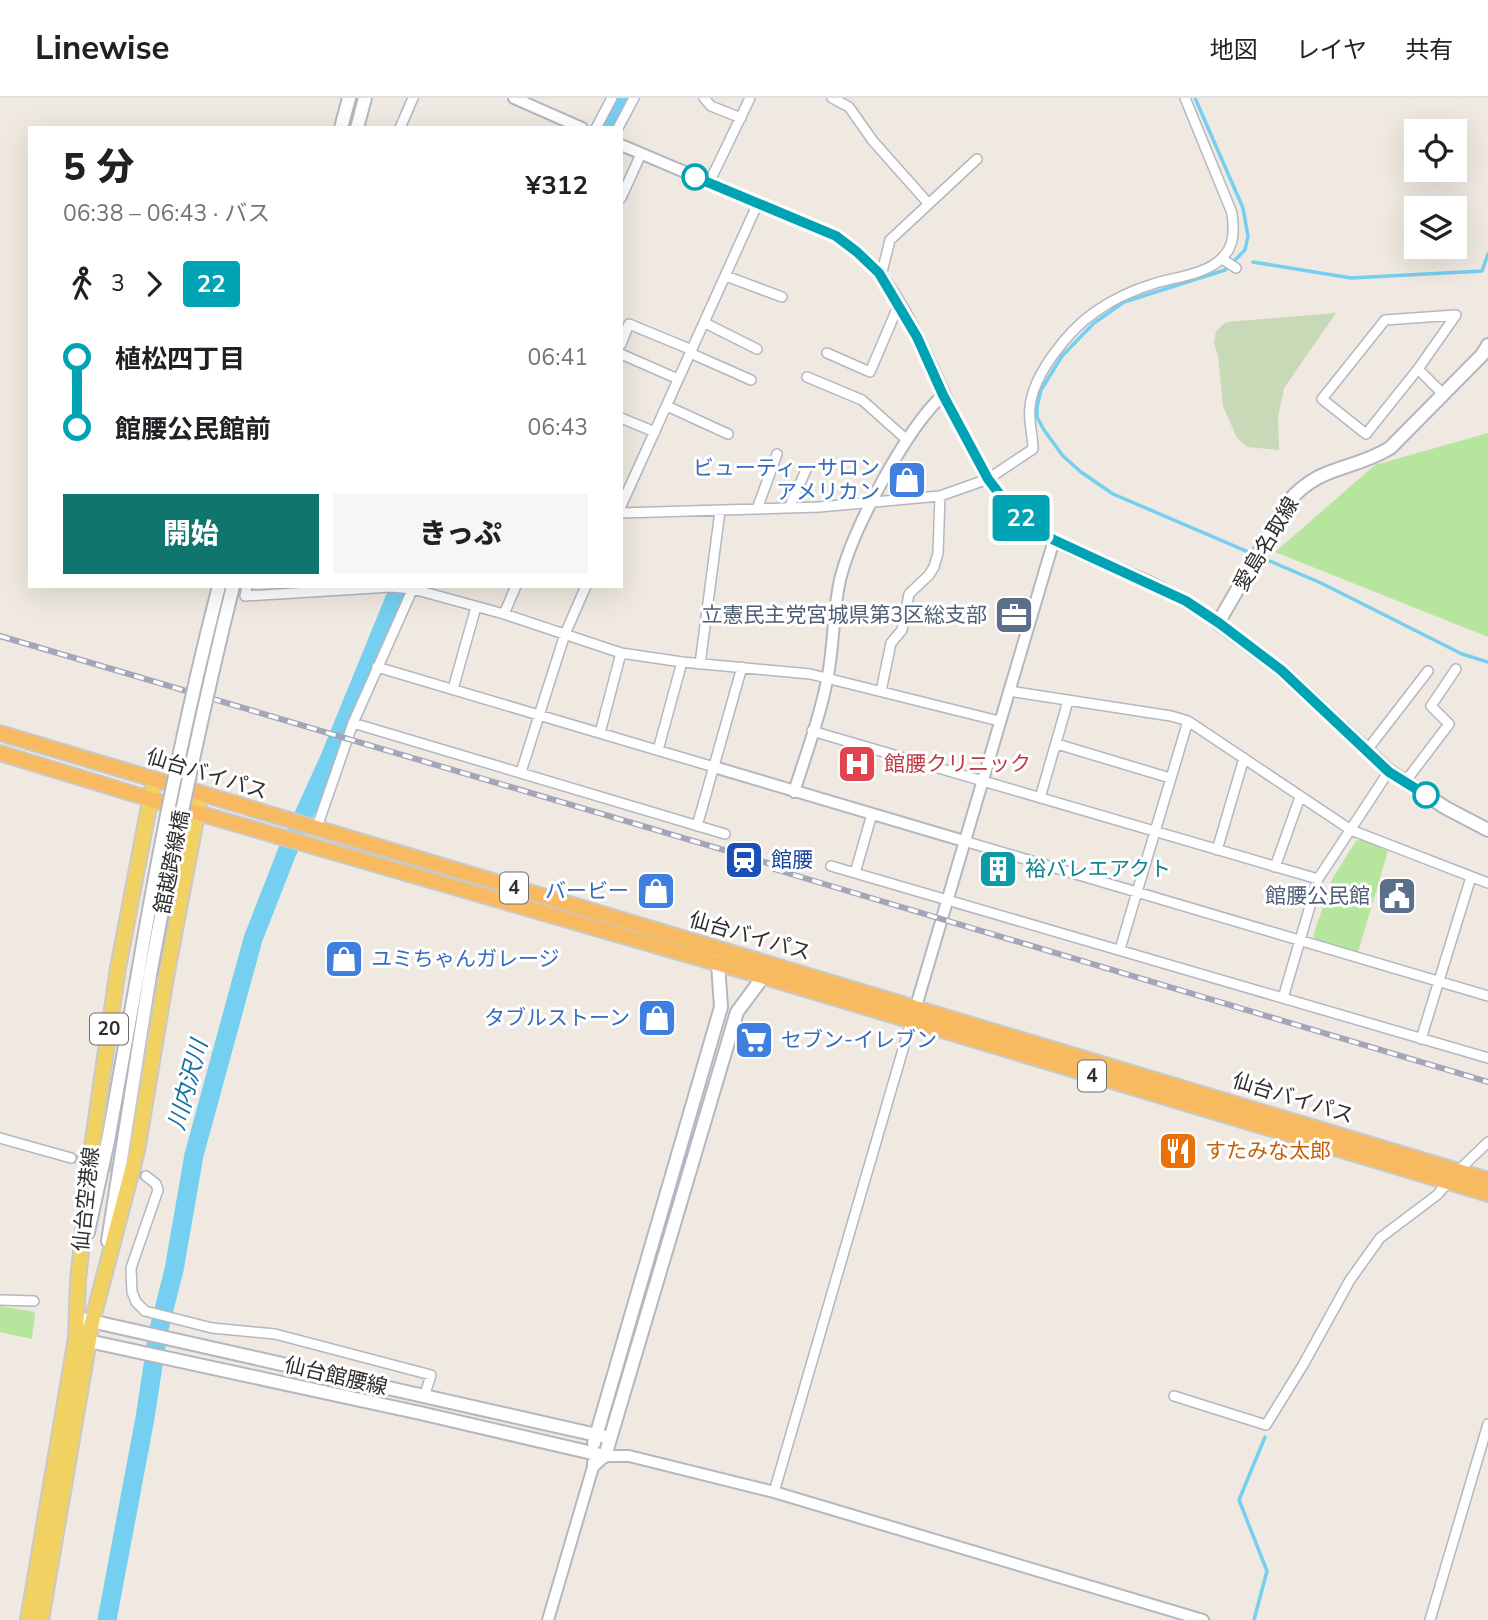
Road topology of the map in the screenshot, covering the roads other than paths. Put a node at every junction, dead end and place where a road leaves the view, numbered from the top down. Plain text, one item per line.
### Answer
1 (349, 98) edge
2 (365, 98) edge
3 (413, 98) edge
4 (514, 98) edge
5 (612, 98) edge
6 (634, 98) edge
7 (704, 98) edge
8 (750, 98) edge
9 (832, 98) edge
10 (1185, 98) edge
11 (741, 118) junction
12 (342, 126) edge
13 (358, 126) edge
14 (401, 126) edge
15 (577, 126) edge
16 (597, 126) edge
17 (619, 126) edge
18 (623, 146) edge
19 (641, 154) junction
20 (977, 159) dead end
21 (709, 183) junction
22 (623, 194) edge
23 (758, 203) junction
24 (928, 203) junction
25 (726, 276) junction
26 (881, 276) junction
27 (782, 297) dead end
28 (899, 304) junction
29 (705, 323) junction
30 (623, 339) edge
31 (1488, 345) edge
32 (757, 349) dead end
33 (691, 352) junction
34 (827, 353) dead end
35 (623, 355) edge
36 (1418, 369) junction
37 (807, 377) dead end
38 (678, 379) junction
39 (751, 380) dead end
40 (1443, 394) junction
41 (943, 395) junction
42 (667, 405) junction
43 (623, 419) edge
44 (655, 432) junction
45 (728, 434) dead end
46 (907, 440) junction
47 (777, 454) dead end
48 (806, 470) dead end
49 (988, 479) junction
50 (940, 496) junction
51 (873, 501) junction
52 (623, 502) edge
53 (789, 508) junction
54 (757, 509) junction
55 (720, 511) junction
56 (623, 513) edge
57 (1054, 540) junction
58 (218, 588) edge
59 (233, 588) edge
60 (247, 588) edge
61 (377, 588) edge
62 (412, 588) edge
63 (447, 588) edge
64 (515, 588) edge
65 (585, 588) edge
66 (443, 597) junction
67 (476, 607) junction
68 (505, 614) junction
69 (1219, 623) junction
70 (565, 634) junction
71 (621, 653) junction
72 (682, 663) junction
73 (700, 664) junction
74 (377, 667) junction
75 (742, 667) junction
76 (1456, 669) dead end
77 (1428, 671) dead end
78 (828, 678) junction
79 (453, 689) junction
80 (881, 691) junction
81 (1009, 691) junction
82 (1069, 701) junction
83 (540, 717) junction
84 (999, 721) junction
85 (1188, 721) junction
86 (353, 723) junction
87 (812, 731) junction
88 (0, 733) edge
89 (600, 733) junction
90 (1057, 744) junction
91 (658, 750) junction
92 (1367, 750) junction
93 (0, 753) edge
94 (1244, 758) junction
95 (714, 767) junction
96 (521, 772) junction
97 (1389, 772) junction
98 (1170, 778) junction
99 (154, 780) junction
100 (982, 782) junction
101 (1405, 782) junction
102 (794, 792) junction
103 (201, 793) junction
104 (1300, 797) junction
105 (1040, 798) junction
106 (150, 799) junction
107 (197, 813) junction
108 (872, 814) junction
109 (697, 826) junction
110 (312, 828) junction
111 (1352, 830) junction
112 (1488, 830) edge
113 (1155, 832) junction
114 (725, 834) dead end
115 (964, 841) junction
116 (1217, 850) junction
117 (831, 866) dead end
118 (1275, 867) junction
119 (855, 873) junction
120 (1471, 877) junction
121 (1318, 879) junction
122 (1488, 883) edge
123 (1138, 891) junction
124 (947, 899) junction
125 (1301, 940) junction
126 (1120, 949) junction
127 (719, 957) junction
128 (765, 970) junction
129 (144, 974) junction
130 (1439, 982) junction
131 (1488, 996) edge
132 (1283, 998) junction
133 (915, 1007) junction
134 (912, 1022) junction
135 (1421, 1039) junction
136 (1488, 1058) edge
137 (0, 1138) edge
138 (1488, 1142) edge
139 (71, 1157) tunnel mouth
140 (146, 1177) dead end
141 (1454, 1177) junction
142 (1488, 1180) edge
143 (1488, 1194) edge
144 (78, 1280) junction
145 (101, 1284) junction
146 (0, 1300) edge
147 (34, 1301) dead end
148 (75, 1318) junction
149 (92, 1322) junction
150 (82, 1339) junction
151 (1174, 1396) dead end
152 (424, 1397) junction
153 (1488, 1424) edge
154 (596, 1435) junction
155 (610, 1438) junction
156 (591, 1453) junction
157 (605, 1456) junction
158 (629, 1456) junction
159 (593, 1467) junction
160 (774, 1492) junction
161 (28, 1620) edge
162 (41, 1620) edge
163 (548, 1620) edge
164 (1203, 1620) edge
165 (1430, 1620) edge

1 - 12 main road
2 - 13 main road
3 - 14 street
4 - 15 street
5 - 16 street
6 - 17 street
7 - 11 street
8 - 11 street
9 - 24 street
10 - 49 street
11 - 21 street
18 - 19 street
19 - 21 street
19 - 22 street
20 - 24 street
21 - 23 street
23 - 25 street
23 - 26 street
24 - 26 street
25 - 27 street
25 - 29 street
26 - 28 street
28 - 34 street
28 - 41 street
29 - 32 street
29 - 33 street
30 - 33 street
31 - 40 main road, 愛島名取線
33 - 38 street
33 - 39 street
35 - 38 street
36 - 36 street
36 - 40 street
37 - 46 street
38 - 42 street
40 - 69 main road, 愛島名取線
41 - 46 street
41 - 49 street
42 - 44 street
42 - 45 street
43 - 44 street
44 - 52 street
46 - 51 street
47 - 54 street
48 - 53 street
49 - 50 street
49 - 57 street
50 - 51 street
50 - 80 street
51 - 53 street
51 - 78 street
53 - 54 street
54 - 55 street
55 - 56 street
55 - 73 street
57 - 69 street
57 - 81 street
58 - 129 main road, 舘越跨線橋, bridge
59 - 129 main road, 舘越跨線橋, bridge
60 - 61 street
62 - 66 street
62 - 74 street
63 - 66 street
64 - 68 street
65 - 70 street
66 - 67 street
67 - 68 street
67 - 79 street
68 - 70 street
69 - 92 main road
70 - 71 street
70 - 83 street
71 - 72 street
71 - 89 street
72 - 73 street
72 - 91 street
73 - 75 street
74 - 79 street
74 - 86 street
75 - 78 street
75 - 95 street
76 - 101 street
77 - 92 street
78 - 80 street
78 - 87 street
79 - 83 street
80 - 84 street
81 - 82 street
81 - 84 street
82 - 85 street
82 - 90 street
83 - 89 street
83 - 96 street
84 - 100 street
85 - 94 street
85 - 98 street
86 - 96 street
86 - 110 street
87 - 100 street
87 - 102 street
88 - 99 highway, 仙台バイパス / 4
89 - 91 street
90 - 98 street
90 - 105 street
91 - 95 street
92 - 97 main road
93 - 106 highway, 仙台バイパス / 4
94 - 104 street
94 - 116 street
95 - 102 street
95 - 109 street
96 - 109 street
97 - 101 main road
97 - 111 street
98 - 113 street
99 - 103 highway, 仙台バイパス / 4
99 - 106 main road, 仙台空港線 / 20
100 - 105 street
100 - 115 street
101 - 112 main road
102 - 108 street
103 - 107 main road, 仙台空港線 / 20
103 - 110 highway, 仙台バイパス / 4
104 - 111 street
104 - 118 street
105 - 113 street
106 - 107 highway, 仙台バイパス / 4
106 - 144 main road, 仙台空港線 / 20
107 - 127 highway, 仙台バイパス / 4
107 - 145 main road, 仙台空港線 / 20
108 - 115 street
108 - 119 street
109 - 114 street
110 - 127 highway, 仙台バイパス / 4
111 - 120 street
111 - 121 street
113 - 116 street
113 - 123 street
115 - 123 street
115 - 124 street
116 - 118 street
117 - 119 street
118 - 121 street
119 - 124 street
120 - 122 street
120 - 130 street
121 - 125 street
123 - 125 street
123 - 126 street
124 - 126 street
124 - 133 street
125 - 130 street
125 - 132 street
126 - 132 street
127 - 128 highway, 仙台バイパス / 4
127 - 154 main road
128 - 133 highway, 仙台バイパス / 4
128 - 134 highway, 仙台バイパス / 4
128 - 155 main road
129 - 144 main road
129 - 145 main road
130 - 131 street
130 - 135 street
132 - 135 street
133 - 134 street
133 - 141 highway, 仙台バイパス / 4
134 - 141 highway, 仙台バイパス / 4
134 - 160 street
135 - 136 street
137 - 139 street
138 - 141 street
140 - 152 street
141 - 142 highway, 仙台バイパス / 4
141 - 143 highway, 仙台バイパス / 4
141 - 151 street
144 - 148 main road, 仙台空港線 / 20
145 - 149 main road, 仙台空港線 / 20
146 - 147 street
148 - 149 main road, 仙台館腰線
148 - 150 main road, 仙台空港線 / 20
149 - 150 main road, 仙台空港線 / 20
149 - 152 main road, 仙台館腰線
150 - 156 main road, 仙台館腰線
150 - 161 main road, 仙台空港線 / 20
150 - 162 main road, 仙台空港線 / 20
152 - 154 main road, 仙台館腰線
153 - 165 street
154 - 155 main road, 仙台館腰線
154 - 156 main road
155 - 157 main road
155 - 158 street
156 - 157 main road, 仙台館腰線
156 - 159 street
157 - 158 street
157 - 159 street
158 - 160 street
159 - 163 street
160 - 164 street

